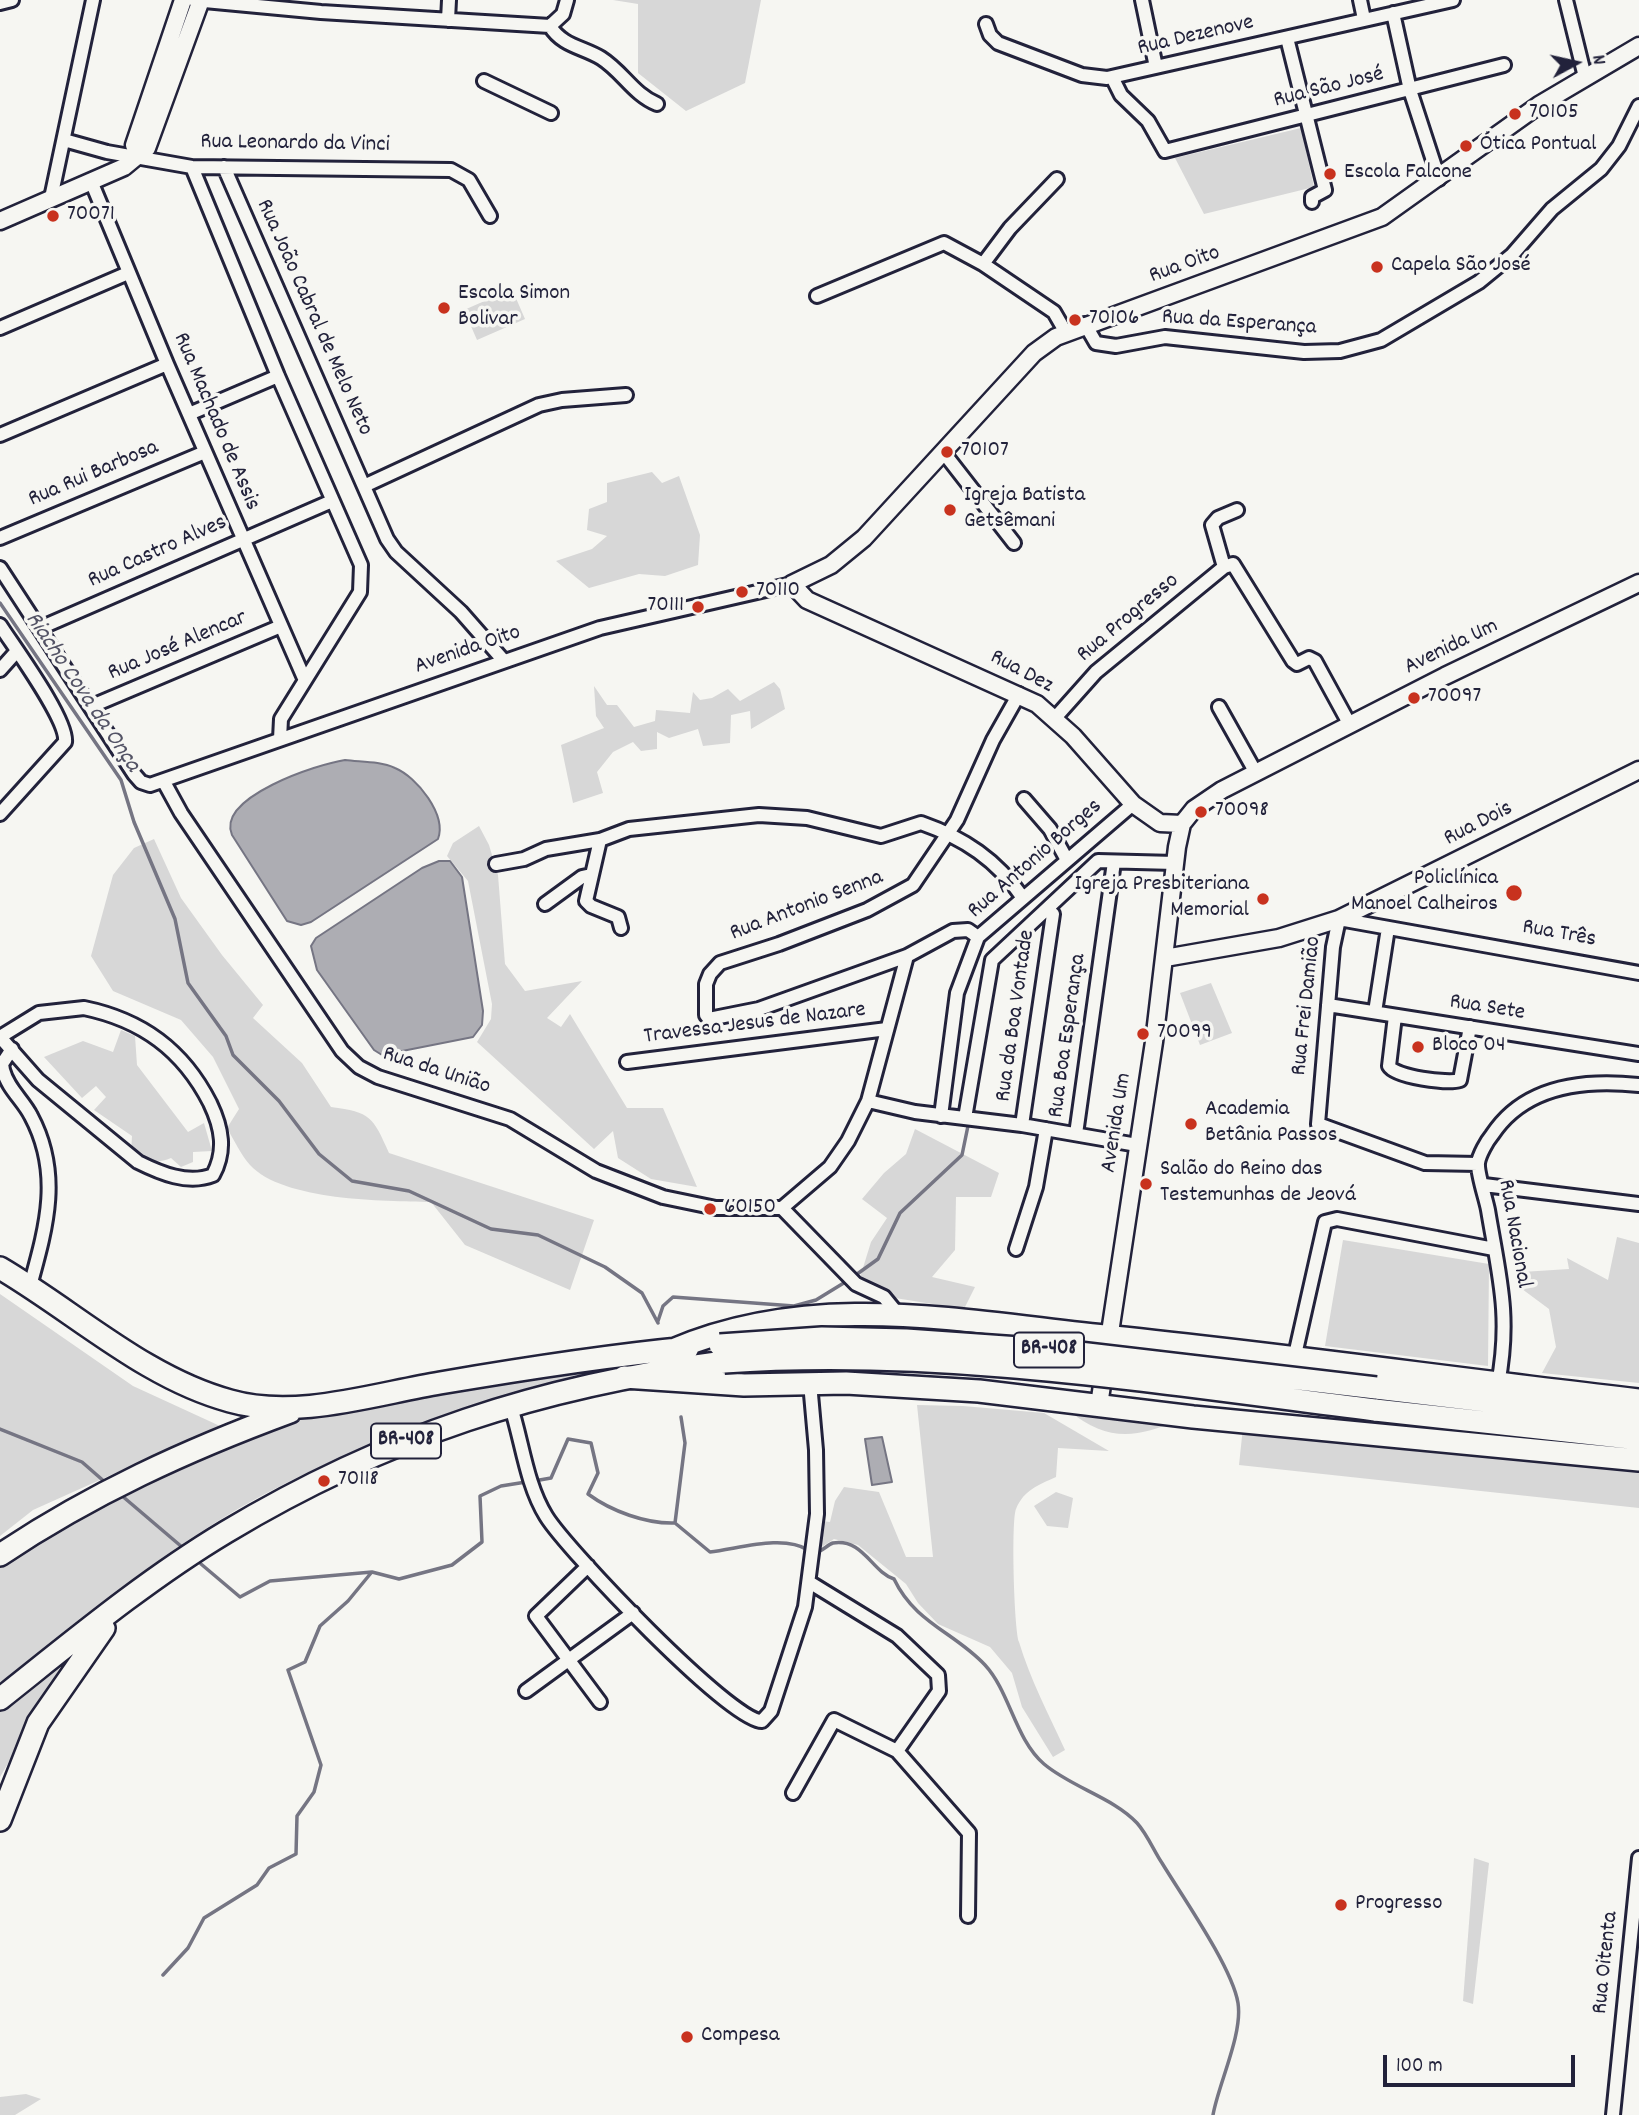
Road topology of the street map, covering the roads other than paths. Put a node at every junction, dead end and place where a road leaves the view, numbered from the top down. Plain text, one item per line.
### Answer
1 (12, 0) edge
2 (93, 0) edge
3 (183, 0) edge
4 (449, 0) edge
5 (567, 0) edge
6 (1142, 0) edge
7 (1360, 0) edge
8 (1453, 0) edge
9 (1566, 0) edge
10 (199, 1) edge
11 (0, 3) edge
12 (1393, 13) junction
13 (1364, 19) junction
14 (448, 20) junction
15 (986, 24) dead end
16 (550, 26) junction
17 (1287, 38) junction
18 (1639, 46) edge
19 (1504, 65) dead end
20 (1156, 67) junction
21 (1112, 77) junction
22 (1585, 77) junction
23 (484, 81) dead end
24 (1410, 90) junction
25 (657, 104) dead end
26 (1639, 106) edge
27 (551, 113) dead end
28 (1306, 116) junction
29 (64, 140) junction
30 (1164, 151) joint
31 (138, 156) junction
32 (192, 167) junction
33 (224, 167) junction
34 (1057, 179) dead end
35 (1439, 179) junction
36 (91, 181) junction
37 (51, 198) junction
38 (1312, 202) dead end
39 (490, 216) dead end
40 (0, 221) edge
41 (983, 264) junction
42 (128, 273) junction
43 (817, 296) dead end
44 (1085, 324) junction
45 (0, 328) edge
46 (1065, 331) junction
47 (167, 363) junction
48 (278, 376) junction
49 (626, 395) dead end
50 (189, 414) junction
51 (0, 435) edge
52 (205, 452) junction
53 (944, 453) junction
54 (364, 486) junction
55 (332, 501) junction
56 (1237, 510) dead end
57 (0, 538) edge
58 (243, 538) junction
59 (1014, 543) dead end
60 (1230, 566) junction
61 (0, 568) edge
62 (1639, 583) edge
63 (792, 584) junction
64 (0, 625) edge
65 (281, 626) junction
66 (40, 628) junction
67 (17, 651) junction
68 (504, 661) junction
69 (0, 670) edge
70 (304, 678) junction
71 (1019, 694) junction
72 (92, 706) junction
73 (1219, 707) dead end
74 (1055, 718) junction
75 (1350, 725) junction
76 (280, 739) junction
77 (1639, 770) edge
78 (1255, 773) junction
79 (164, 782) junction
80 (1024, 799) dead end
81 (1133, 804) junction
82 (0, 814) edge
83 (1182, 824) junction
84 (948, 835) junction
85 (600, 840) junction
86 (1176, 855) junction
87 (1067, 860) junction
88 (1115, 862) junction
89 (496, 864) dead end
90 (592, 874) junction
91 (1023, 898) junction
92 (545, 904) dead end
93 (1053, 914) dead end
94 (1339, 919) junction
95 (621, 928) dead end
96 (1388, 929) junction
97 (978, 937) junction
98 (907, 956) junction
99 (1165, 958) junction
100 (1639, 973) edge
101 (1328, 1005) junction
102 (1376, 1013) junction
103 (1395, 1016) junction
104 (1470, 1027) junction
105 (887, 1029) junction
106 (0, 1037) edge
107 (12, 1049) junction
108 (1639, 1054) edge
109 (627, 1062) dead end
110 (1639, 1085) edge
111 (868, 1101) junction
112 (941, 1116) junction
113 (965, 1118) junction
114 (1022, 1125) junction
115 (1046, 1129) junction
116 (1076, 1134) junction
117 (1137, 1145) junction
118 (1478, 1164) junction
119 (1483, 1185) junction
120 (1639, 1204) edge
121 (782, 1208) junction
122 (1016, 1249) dead end
123 (1494, 1249) junction
124 (0, 1268) edge
125 (30, 1286) junction
126 (897, 1313) junction
127 (1109, 1336) junction
128 (673, 1350) junction
129 (722, 1354) junction
130 (1296, 1355) junction
131 (624, 1377) junction
132 (810, 1382) junction
133 (1498, 1384) junction
134 (1639, 1400) edge
135 (510, 1404) junction
136 (1099, 1405) junction
137 (305, 1406) junction
138 (1639, 1419) edge
139 (1639, 1439) edge
140 (1639, 1460) edge
141 (0, 1555) edge
142 (588, 1566) junction
143 (808, 1582) junction
144 (122, 1604) junction
145 (633, 1613) junction
146 (569, 1661) junction
147 (526, 1691) dead end
148 (0, 1699) edge
149 (600, 1702) dead end
150 (897, 1751) junction
151 (793, 1793) dead end
152 (0, 1820) edge
153 (1639, 1858) edge
154 (968, 1916) dead end
155 (1613, 2115) edge

1 - 11 street
2 - 29 street
3 - 31 street
4 - 14 street
5 - 16 street
6 - 20 street
7 - 13 street
8 - 12 street, Rua Dezenove
9 - 22 street
10 - 14 street
10 - 31 street
12 - 13 street, Rua Dezenove
12 - 24 street
13 - 17 street, Rua Dezenove
14 - 16 street
15 - 21 street, Rua Dezenove
16 - 25 street
17 - 20 street, Rua Dezenove
17 - 28 street
18 - 22 street, Rua Oito
19 - 24 street, Rua São José
20 - 21 street, Rua Dezenove
21 - 30 street, Rua Dezenove
22 - 35 street, Rua Oito
23 - 27 street
24 - 28 street, Rua São José
24 - 35 street
26 - 44 street, Rua da Esperança
28 - 30 street, Rua São José
28 - 38 street
29 - 31 street, Rua Leonardo da Vinci
29 - 37 street
31 - 32 street, Rua Leonardo da Vinci
31 - 36 street
32 - 33 street, Rua Leonardo da Vinci
32 - 48 street
33 - 39 street, Rua Leonardo da Vinci
33 - 54 street, Rua João Cabral de Melo Neto
34 - 41 street
35 - 44 street, Rua Oito
36 - 37 street
36 - 42 street, Rua Machado de Assis
37 - 40 street
41 - 43 street
41 - 46 street
42 - 45 street
42 - 47 street, Rua Machado de Assis
44 - 46 street, Rua Oito
46 - 53 street, Rua Oito
47 - 50 street, Rua Machado de Assis
47 - 51 street
48 - 50 street
48 - 55 street
49 - 54 street
50 - 52 street, Rua Machado de Assis
52 - 57 street, Rua Rui Barbosa
52 - 58 street, Rua Machado de Assis
53 - 59 street
53 - 63 street, Rua Oito
54 - 68 street, Rua João Cabral de Melo Neto
55 - 58 street, Rua Castro Alves
55 - 70 street
56 - 60 street
58 - 65 street, Rua Machado de Assis
58 - 66 street, Rua Castro Alves
60 - 74 street, Rua Progresso
60 - 75 street
61 - 66 street
62 - 75 street, Avenida Um
63 - 68 street, Avenida Oito
63 - 71 street, Rua Dez
64 - 67 street
65 - 70 street, Rua Machado de Assis
65 - 72 street, Rua José Alencar
66 - 72 street
67 - 69 street
67 - 82 street
68 - 76 street, Avenida Oito
70 - 76 street
71 - 74 street, Rua Dez
71 - 84 street, Rua Antonio Senna
72 - 79 street
73 - 78 street
74 - 81 street, Rua Dez
75 - 78 street, Avenida Um
76 - 79 street, Avenida Oito
77 - 94 street, Rua Dois
78 - 83 street, Avenida Um
79 - 121 street, Rua da União
80 - 87 street
81 - 83 street, Rua Dez
81 - 87 street, Rua Antonio Borges
83 - 86 street
84 - 85 street
84 - 91 street
84 - 98 street, Rua Antonio Senna
85 - 89 street
85 - 90 street
86 - 88 street
86 - 99 street, Avenida Um
87 - 91 street, Rua Antonio Borges
88 - 113 street
88 - 116 street, Rua Boa Esperança
90 - 92 street
90 - 95 street
91 - 97 street, Rua Antonio Borges
93 - 114 street, Rua da Boa Vontade
94 - 96 street, Rua Três
94 - 99 street, Rua Três
94 - 101 street, Rua Frei Damião
96 - 100 street, Rua Três
96 - 102 street
97 - 98 street
97 - 112 street, Rua Antonio Borges
98 - 105 street
99 - 117 street, Avenida Um
101 - 102 street, Rua Sete
101 - 118 street, Rua Frei Damião
102 - 103 street, Rua Sete
103 - 104 street, Rua Sete
103 - 104 street
104 - 108 street, Rua Sete
105 - 109 street, Travessa Jesus de Nazare
105 - 111 street
106 - 107 street
106 - 107 street
107 - 125 street
110 - 118 street, Rua Nacional
111 - 112 street
111 - 121 street
112 - 113 street
113 - 114 street
114 - 115 street
115 - 116 street
115 - 122 street
116 - 117 street
117 - 127 street, Avenida Um
118 - 119 street, Rua Nacional
119 - 120 street
119 - 123 street, Rua Nacional
121 - 126 street
123 - 130 street
123 - 133 street, Rua Nacional
124 - 125 highway
125 - 137 highway
126 - 127 highway
126 - 128 highway
127 - 130 highway
127 - 136 street, Avenida Um
128 - 129 highway, BR-408
128 - 137 highway, BR-408
129 - 131 highway, BR-408
129 - 138 highway, BR-408, bridge
129 - 139 highway, BR-408, bridge
130 - 133 highway
131 - 132 highway
131 - 135 highway, BR-408
132 - 136 highway
132 - 143 street
133 - 134 highway
135 - 142 street
135 - 144 highway, BR-408
136 - 140 highway
137 - 141 highway, BR-408
142 - 145 street
142 - 146 street
143 - 145 street
143 - 150 street
144 - 148 highway, BR-408
144 - 152 highway
145 - 146 street
146 - 147 street
146 - 149 street
150 - 151 street
150 - 154 street
153 - 155 street, Rua Oitenta

